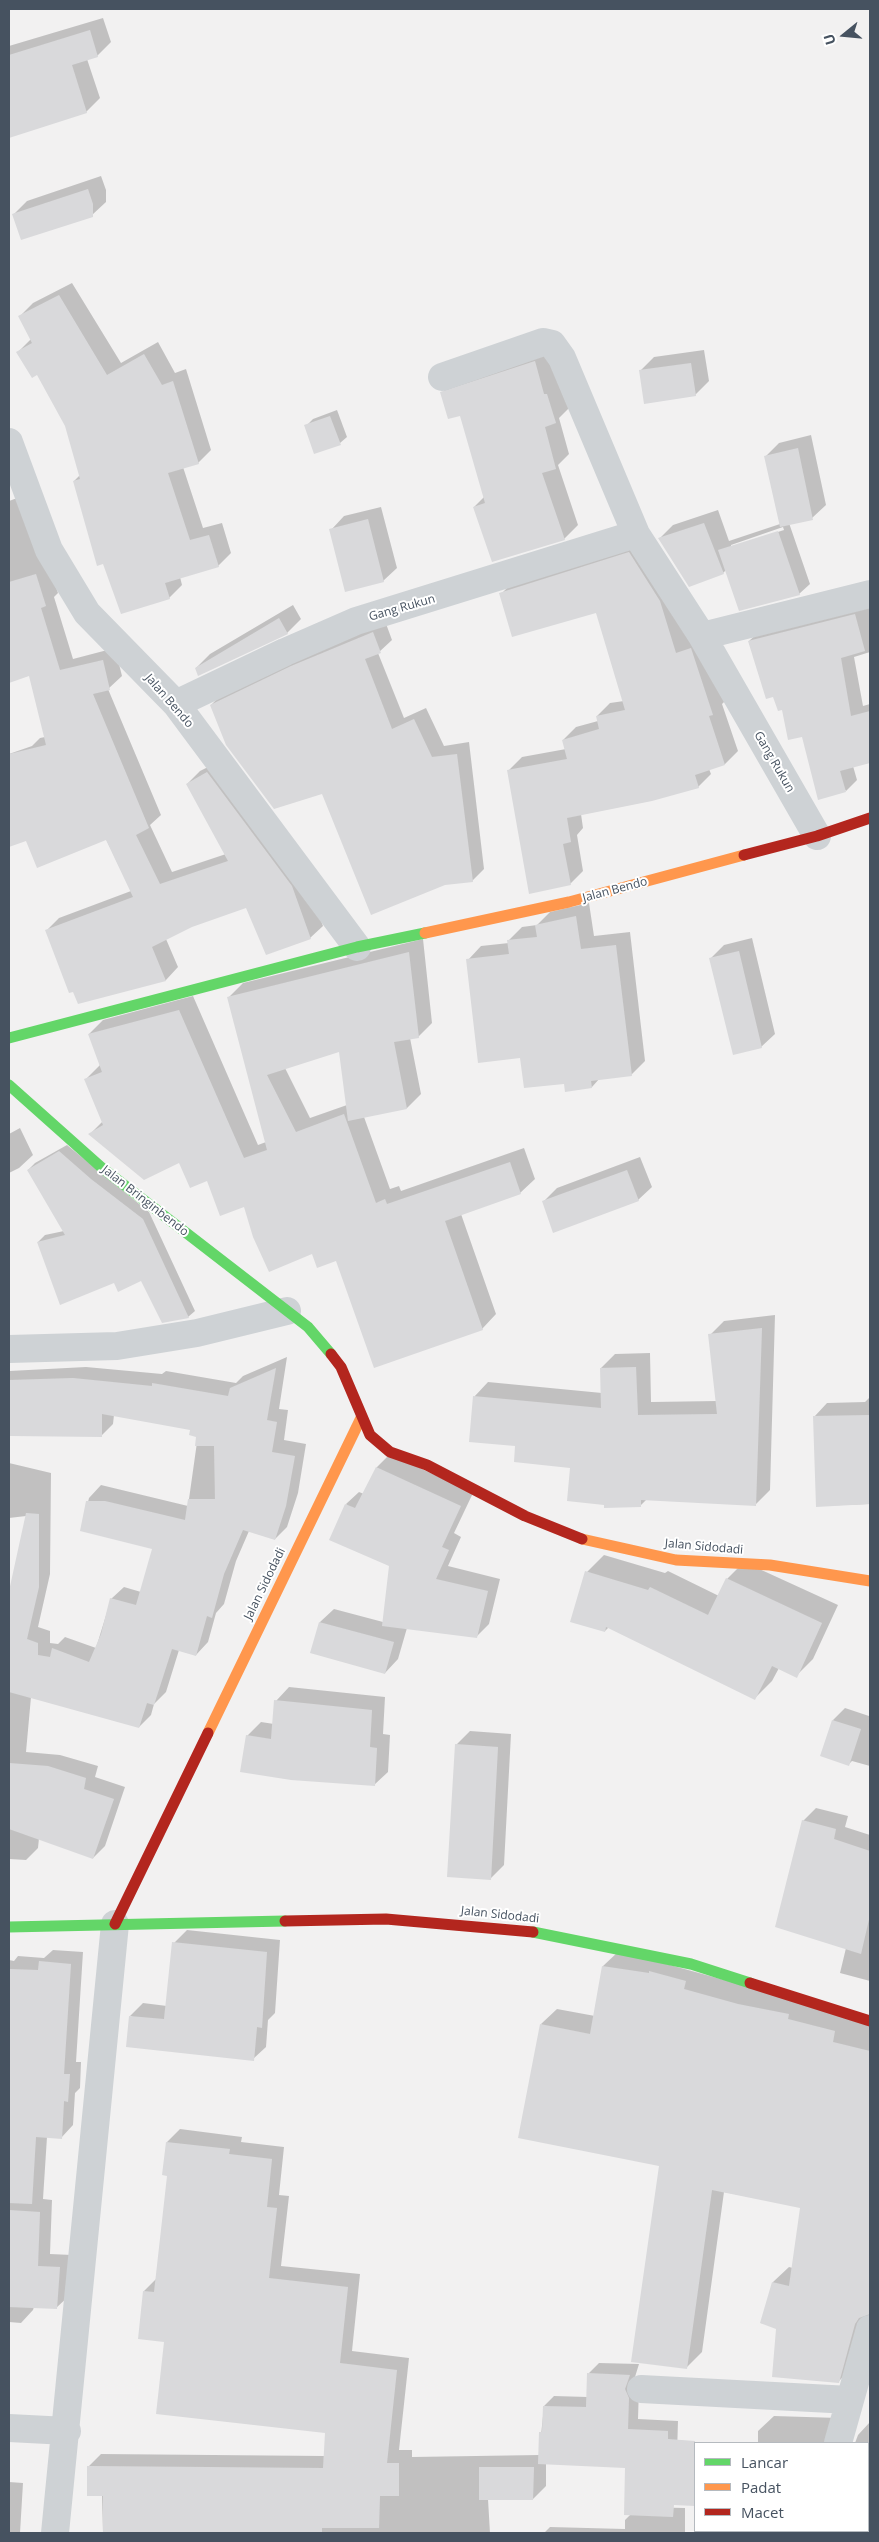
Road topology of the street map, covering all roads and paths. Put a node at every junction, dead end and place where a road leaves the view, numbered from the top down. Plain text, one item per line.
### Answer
1 (442, 377) dead end
2 (9, 442) edge
3 (636, 534) junction
4 (870, 594) edge
5 (702, 636) junction
6 (176, 704) junction
7 (870, 818) edge
8 (817, 836) junction
9 (357, 947) junction
10 (9, 1038) edge
11 (9, 1085) edge
12 (287, 1311) junction
13 (9, 1349) edge
14 (341, 1367) joint
15 (361, 1418) junction
16 (870, 1581) edge
17 (115, 1924) junction
18 (9, 1927) edge
19 (870, 2021) edge
20 (870, 2330) edge
21 (641, 2389) dead end
22 (850, 2400) junction
23 (9, 2428) edge
24 (67, 2431) junction
25 (838, 2442) edge
26 (55, 2533) edge

1 - 3 street, Gang Rukun
2 - 6 street, Jalan Bendo
3 - 5 street, Gang Rukun
3 - 6 street, Gang Rukun
4 - 5 street
5 - 8 street, Gang Rukun
6 - 9 street, Jalan Bendo
7 - 8 street, Jalan Bendo
8 - 9 street, Jalan Bendo
9 - 10 street, Jalan Bendo
11 - 12 street, Jalan Bringinbendo
12 - 13 street
12 - 14 street, Jalan Bringinbendo
14 - 15 street, Jalan Sidodadi
15 - 16 street, Jalan Sidodadi
15 - 17 street, Jalan Sidodadi
17 - 18 street, Jalan Sidodadi
17 - 19 street, Jalan Sidodadi
17 - 24 street
20 - 22 street
21 - 22 street
22 - 25 street
23 - 24 street
24 - 26 street

